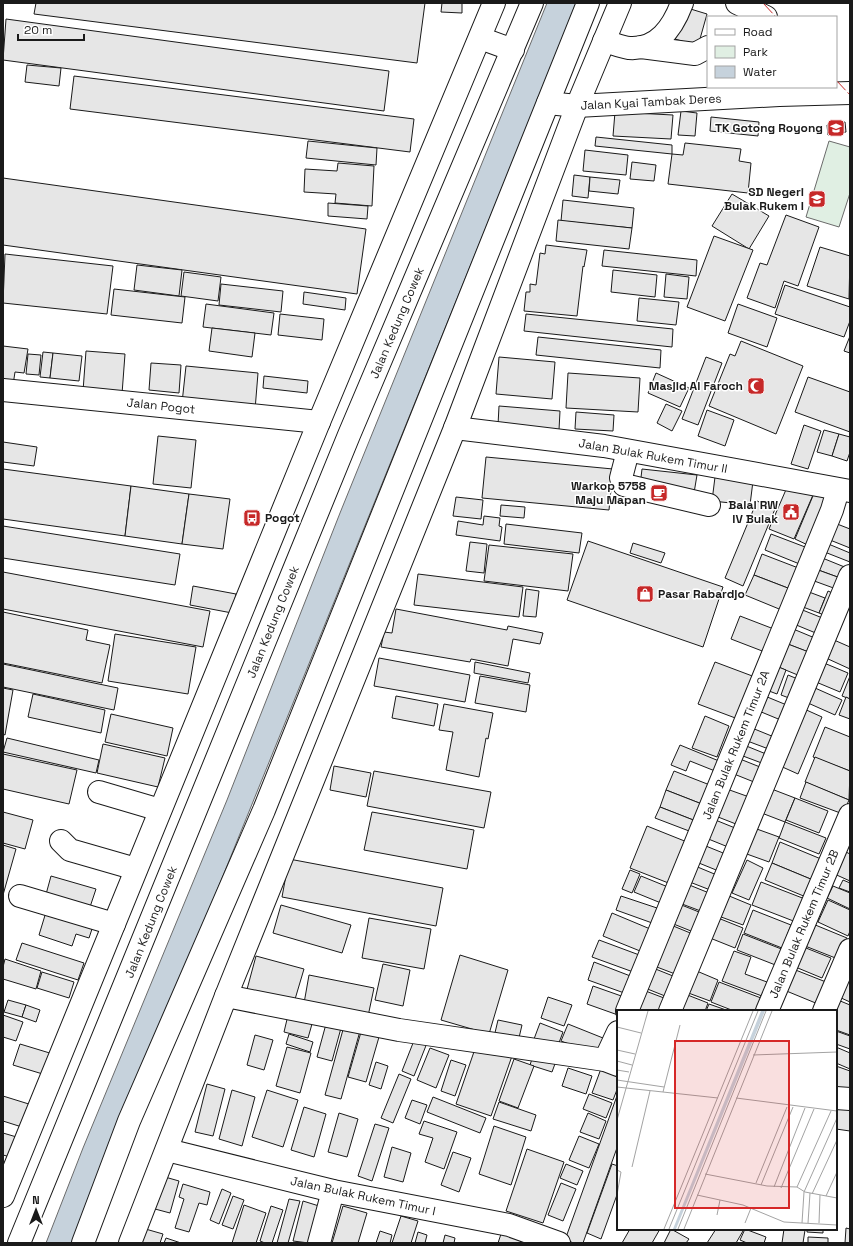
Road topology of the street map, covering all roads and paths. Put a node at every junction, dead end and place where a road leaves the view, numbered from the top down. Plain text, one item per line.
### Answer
1 (494, 3) edge
2 (532, 3) edge
3 (588, 3) edge
4 (620, 3) edge
5 (682, 3) edge
6 (480, 38) junction
7 (604, 41) junction
8 (641, 47) junction
9 (707, 48) edge
10 (513, 50) junction
11 (779, 91) edge
12 (850, 93) edge
13 (548, 103) junction
14 (577, 106) junction
15 (3, 390) edge
16 (318, 422) junction
17 (455, 428) junction
18 (628, 451) junction
19 (844, 490) edge
20 (709, 505) dead end
21 (850, 576) edge
22 (99, 792) dead end
23 (160, 810) junction
24 (850, 815) edge
25 (61, 841) dead end
26 (136, 869) junction
27 (20, 894) dead end
28 (114, 924) junction
29 (850, 950) edge
30 (226, 996) junction
31 (629, 1005) edge
32 (670, 1010) edge
33 (768, 1010) edge
34 (824, 1010) edge
35 (617, 1037) edge
36 (612, 1062) edge
37 (837, 1098) edge
38 (850, 1099) edge
39 (167, 1150) junction
40 (333, 1191) junction
41 (3, 1196) edge
42 (20, 1243) edge
43 (83, 1243) edge
44 (130, 1243) edge
45 (319, 1243) edge
46 (559, 1243) edge

1 - 6 main road
2 - 10 main road, Jalan Kedung Cowek
3 - 13 main road
4 - 7 main road
5 - 8 main road
6 - 10 main road
6 - 16 main road
7 - 8 main road
7 - 14 main road
8 - 9 main road
10 - 42 main road, Jalan Kedung Cowek
11 - 12 main road, Jalan Kyai Tambak Deres
11 - 14 main road, Jalan Kyai Tambak Deres
13 - 14 main road, Jalan Kyai Tambak Deres
13 - 43 main road
14 - 17 main road
15 - 16 main road, Jalan Pogot
16 - 23 main road
17 - 18 main road, Jalan Bulak Rukem Timur II
17 - 30 main road
18 - 19 main road, Jalan Bulak Rukem Timur II
18 - 20 main road
19 - 31 main road, Jalan Bulak Rukem Timur 2A
21 - 32 main road
22 - 23 main road
23 - 26 main road
24 - 33 main road, Jalan Bulak Rukem Timur 2B
25 - 26 main road
26 - 28 main road
27 - 28 main road
28 - 41 main road
29 - 34 main road
30 - 36 main road
30 - 39 main road
35 - 36 main road
37 - 38 main road
39 - 40 main road, Jalan Bulak Rukem Timur I
39 - 44 main road
40 - 45 main road
40 - 46 main road, Jalan Bulak Rukem Timur I

